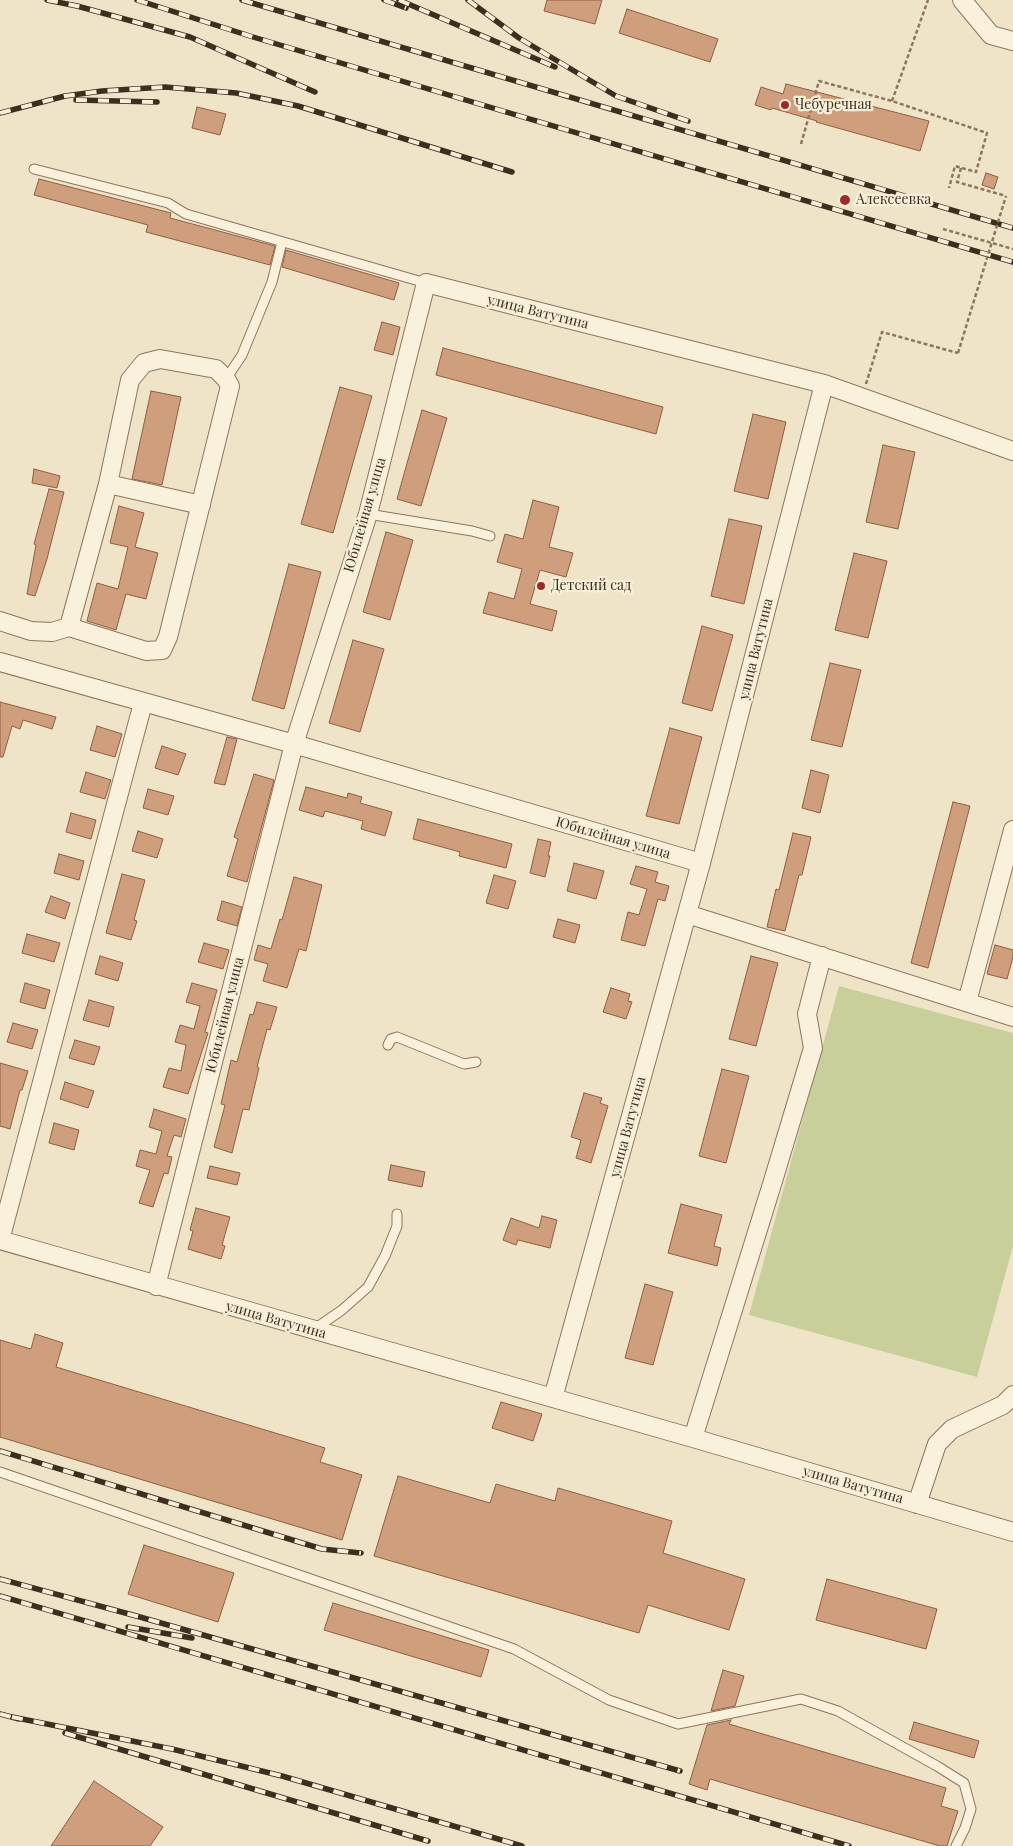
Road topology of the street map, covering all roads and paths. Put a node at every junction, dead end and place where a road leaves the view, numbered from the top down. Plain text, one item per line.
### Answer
1 (928, 0) edge
2 (962, 0) edge
3 (1013, 41) edge
4 (892, 101) junction
5 (801, 144) dead end
6 (961, 168) junction
7 (34, 169) dead end
8 (949, 188) dead end
9 (942, 229) dead end
10 (282, 242) junction
11 (992, 243) junction
12 (1013, 249) edge
13 (426, 283) junction
14 (226, 379) junction
15 (824, 384) junction
16 (862, 397) junction
17 (1013, 451) edge
18 (108, 484) junction
19 (201, 504) junction
20 (368, 514) junction
21 (490, 536) dead end
22 (0, 621) edge
23 (69, 627) junction
24 (0, 662) edge
25 (143, 703) junction
26 (294, 744) junction
27 (1013, 830) edge
28 (701, 863) junction
29 (687, 914) junction
30 (822, 956) junction
31 (967, 1002) junction
32 (1013, 1017) edge
33 (388, 1045) dead end
34 (476, 1062) dead end
35 (397, 1214) dead end
36 (0, 1240) edge
37 (156, 1286) junction
38 (313, 1330) junction
39 (1013, 1395) edge
40 (553, 1398) junction
41 (693, 1438) junction
42 (0, 1472) edge
43 (918, 1504) junction
44 (1013, 1532) edge
45 (956, 1846) edge

1 - 4 path
2 - 3 street
4 - 5 path
4 - 6 path
6 - 8 path
6 - 11 path, bridge
7 - 10 lane
9 - 11 path
10 - 13 lane
10 - 14 lane
11 - 12 path
11 - 16 path, bridge
13 - 15 street, улица Ватутина
13 - 20 street, Юбилейная улица
14 - 18 street
14 - 19 street
15 - 16 street, улица Ватутина
15 - 28 street, улица Ватутина
16 - 17 street, улица Ватутина
18 - 19 street
18 - 23 street
19 - 23 street
20 - 21 lane
20 - 26 street, Юбилейная улица
22 - 23 street
24 - 25 street, Юбилейная улица
25 - 26 street, Юбилейная улица
25 - 36 street
26 - 28 street, Юбилейная улица
26 - 37 street, Юбилейная улица
27 - 31 street
28 - 29 street, улица Ватутина
29 - 30 street
29 - 40 street, улица Ватутина
30 - 31 street
30 - 41 street
31 - 32 street
33 - 34 lane
35 - 38 lane
36 - 37 street, улица Ватутина
37 - 38 street, улица Ватутина
38 - 40 street, улица Ватутина
39 - 43 street
40 - 41 street, улица Ватутина
41 - 43 street, улица Ватутина
42 - 45 lane
43 - 44 street, улица Ватутина

